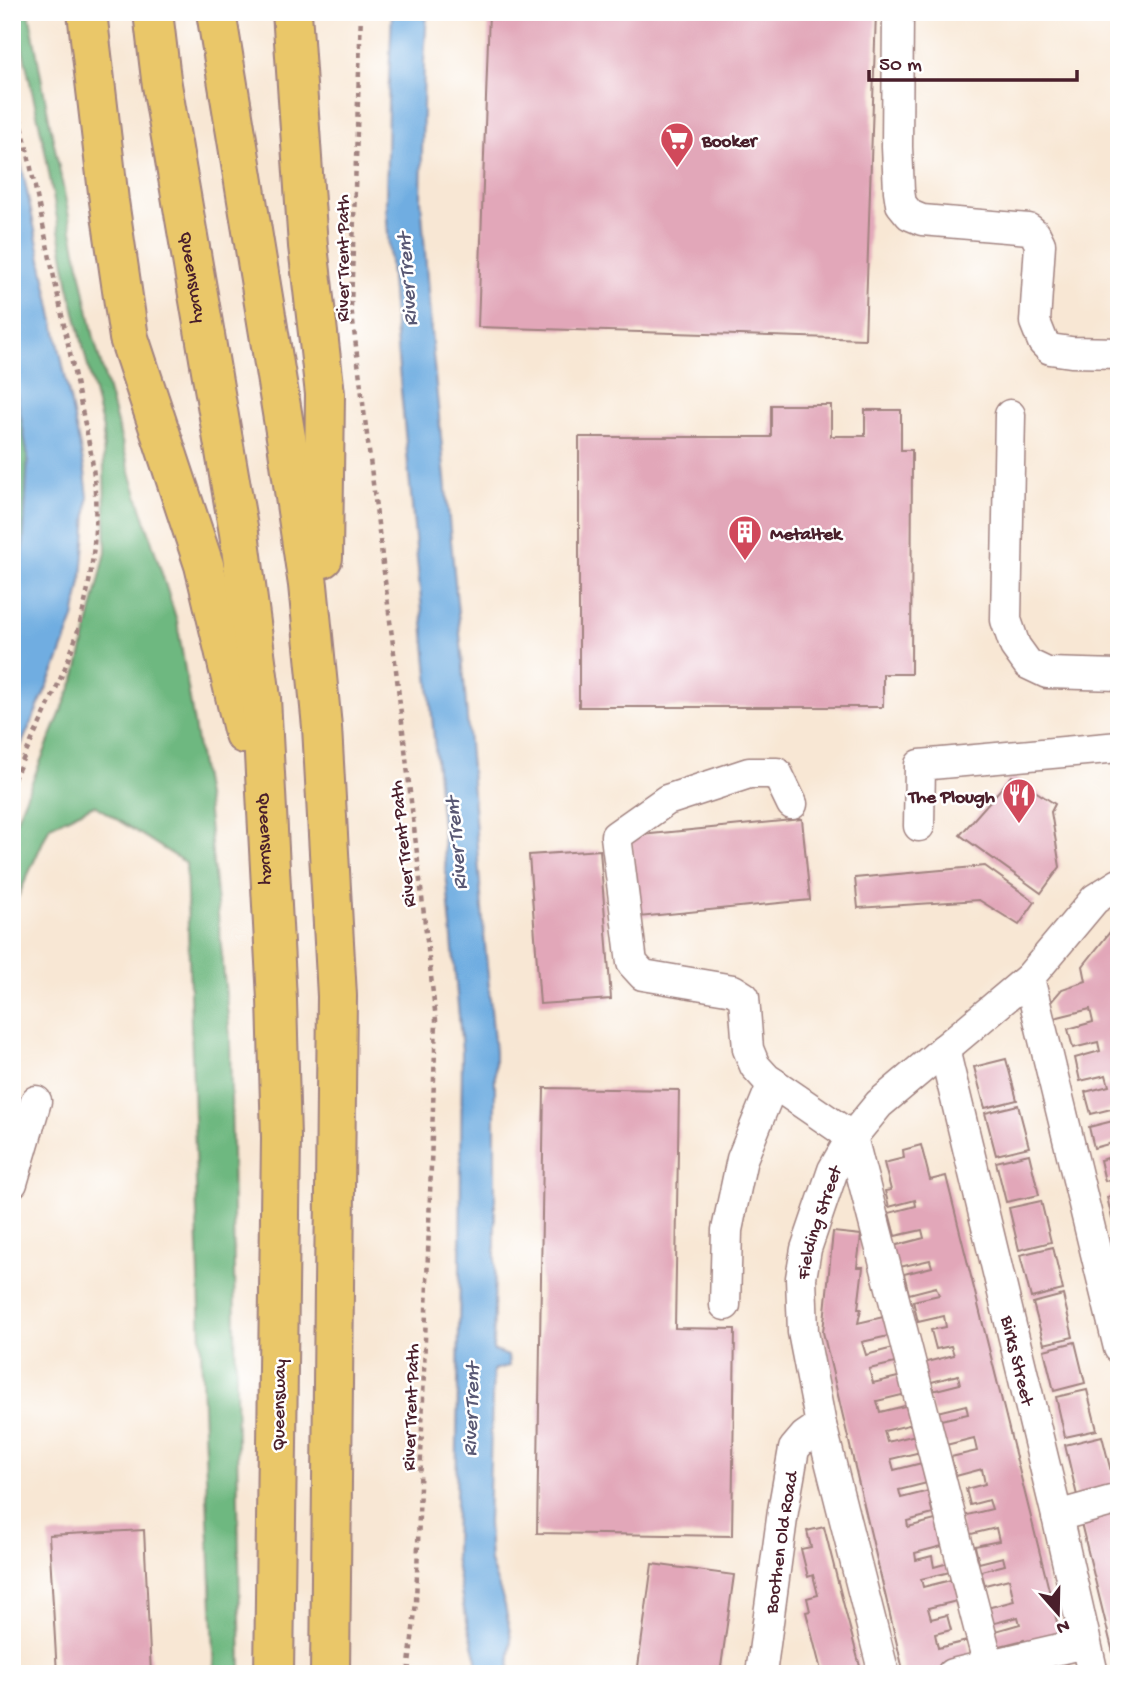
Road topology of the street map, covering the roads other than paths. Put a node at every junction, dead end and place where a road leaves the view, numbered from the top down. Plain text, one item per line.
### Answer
1 (87, 12) edge
2 (153, 12) edge
3 (216, 12) edge
4 (292, 12) edge
5 (898, 12) edge
6 (1119, 353) edge
7 (1010, 415) dead end
8 (1119, 675) edge
9 (322, 727) junction
10 (1119, 747) edge
11 (792, 804) dead end
12 (919, 826) dead end
13 (270, 845) junction
14 (1119, 884) edge
15 (1029, 978) junction
16 (944, 1049) junction
17 (773, 1083) junction
18 (36, 1101) dead end
19 (852, 1137) junction
20 (12, 1182) edge
21 (725, 1305) dead end
22 (1119, 1348) edge
23 (821, 1425) junction
24 (1119, 1499) edge
25 (1056, 1516) junction
26 (1085, 1643) junction
27 (990, 1670) edge
28 (274, 1674) edge
29 (330, 1674) edge
30 (761, 1674) edge
31 (884, 1674) edge
32 (952, 1674) edge
33 (1093, 1674) edge

1 - 13 highway
2 - 13 highway, Queensway
3 - 9 highway
4 - 9 highway
5 - 6 street
7 - 8 street
9 - 29 highway
10 - 12 street
11 - 17 street
13 - 28 highway, Queensway
14 - 15 street, Fielding Street
15 - 16 street, Fielding Street
15 - 22 street
16 - 19 street, Fielding Street
16 - 25 street, Birks Street
17 - 19 street
17 - 21 street
18 - 20 street
19 - 23 street, Fielding Street
19 - 27 street
23 - 30 street, Boothen Old Road
23 - 31 street, Fielding Street
24 - 25 street
25 - 26 street, Birks Street
26 - 27 street
26 - 33 street, Birks Street
27 - 32 street

